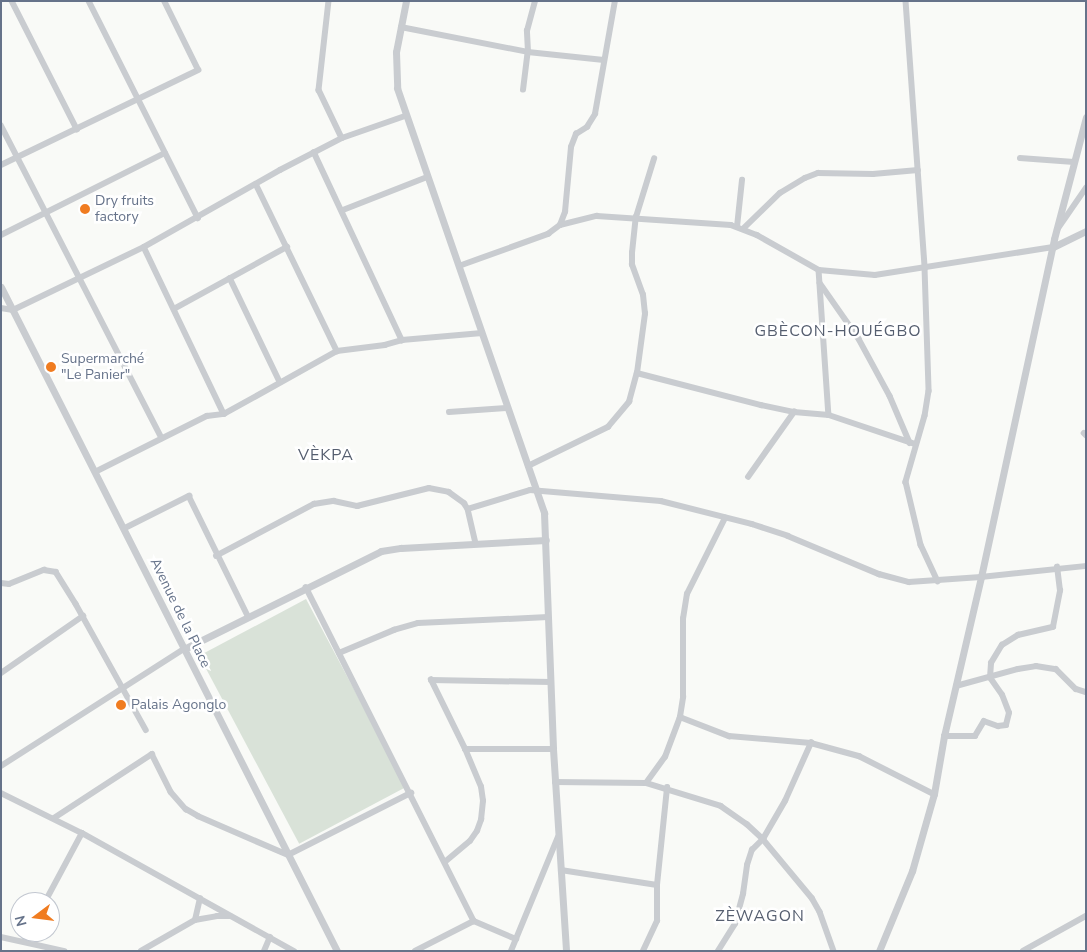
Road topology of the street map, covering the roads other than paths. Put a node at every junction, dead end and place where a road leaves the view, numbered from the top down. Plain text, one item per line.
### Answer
1 (12, 1) edge
2 (89, 1) edge
3 (164, 1) edge
4 (329, 1) edge
5 (406, 1) edge
6 (536, 1) edge
7 (615, 1) edge
8 (906, 1) edge
9 (401, 27) junction
10 (528, 52) junction
11 (604, 60) junction
12 (523, 90) dead end
13 (137, 99) junction
14 (405, 116) junction
15 (1086, 117) edge
16 (1, 125) edge
17 (77, 129) junction
18 (342, 138) junction
19 (314, 152) junction
20 (165, 153) junction
21 (18, 157) junction
22 (1020, 158) dead end
23 (654, 159) dead end
24 (1074, 162) junction
25 (1, 165) edge
26 (918, 170) junction
27 (427, 177) junction
28 (742, 180) dead end
29 (256, 184) junction
30 (1086, 188) edge
31 (343, 210) junction
32 (46, 212) junction
33 (636, 217) junction
34 (198, 218) junction
35 (560, 225) junction
36 (741, 228) junction
37 (1056, 231) junction
38 (1086, 232) edge
39 (1, 235) edge
40 (144, 247) junction
41 (287, 247) junction
42 (1053, 247) junction
43 (459, 266) junction
44 (925, 268) junction
45 (819, 270) junction
46 (80, 278) junction
47 (230, 278) junction
48 (820, 283) junction
49 (1, 287) edge
50 (1, 308) edge
51 (174, 309) junction
52 (13, 310) junction
53 (482, 333) junction
54 (402, 340) junction
55 (338, 350) junction
56 (637, 373) junction
57 (280, 382) junction
58 (506, 408) junction
59 (449, 412) dead end
60 (794, 412) junction
61 (224, 414) junction
62 (829, 415) junction
63 (162, 438) junction
64 (912, 444) junction
65 (528, 466) junction
66 (95, 472) junction
67 (748, 477) dead end
68 (538, 492) junction
69 (468, 509) junction
70 (725, 518) junction
71 (125, 528) junction
72 (546, 540) junction
73 (476, 544) junction
74 (216, 556) junction
75 (1086, 566) edge
76 (1057, 567) junction
77 (981, 577) junction
78 (938, 580) junction
79 (1, 584) edge
80 (306, 587) junction
81 (83, 616) junction
82 (248, 616) junction
83 (548, 617) junction
84 (184, 649) junction
85 (339, 652) junction
86 (1, 673) edge
87 (990, 678) junction
88 (551, 682) junction
89 (956, 686) junction
90 (122, 687) junction
91 (1086, 692) edge
92 (680, 717) junction
93 (146, 730) dead end
94 (944, 736) junction
95 (811, 743) junction
96 (465, 749) junction
97 (553, 749) junction
98 (1, 766) edge
99 (555, 782) junction
100 (646, 783) junction
101 (667, 788) junction
102 (1, 793) edge
103 (411, 793) junction
104 (934, 794) junction
105 (54, 818) junction
106 (82, 833) junction
107 (558, 837) junction
108 (763, 839) junction
109 (288, 855) junction
110 (446, 861) junction
111 (561, 870) junction
112 (657, 885) junction
113 (50, 892) edge
114 (200, 899) junction
115 (232, 916) junction
116 (1086, 916) edge
117 (195, 920) junction
118 (474, 921) junction
119 (270, 937) junction
120 (516, 939) junction
121 (28, 942) edge
122 (64, 951) edge
123 (141, 951) edge
124 (264, 951) edge
125 (294, 951) edge
126 (337, 951) edge
127 (415, 951) edge
128 (511, 951) edge
129 (566, 951) edge
130 (643, 951) edge
131 (718, 951) edge
132 (834, 951) edge
133 (879, 951) edge
134 (1023, 951) edge

1 - 17 street
2 - 13 street
3 - 13 street
4 - 18 street
5 - 9 street
6 - 10 street
7 - 11 street
8 - 26 street
9 - 10 street
9 - 14 street
10 - 11 street
10 - 12 street
11 - 35 street
13 - 17 street
13 - 20 street
14 - 18 street
14 - 27 street
15 - 24 street
16 - 21 street
17 - 21 street
18 - 19 street
19 - 29 street
19 - 31 street
20 - 32 street
20 - 34 street
21 - 25 street
21 - 32 street
22 - 24 street
23 - 33 street
24 - 37 street
26 - 36 street
26 - 44 street
27 - 31 street
27 - 43 street
28 - 36 street
29 - 34 street
29 - 41 street
30 - 37 street
31 - 54 street
32 - 39 street
32 - 46 street
33 - 35 street
33 - 36 street
33 - 56 street
34 - 40 street
35 - 43 street
36 - 45 street
37 - 42 street
38 - 42 street
40 - 46 street
40 - 51 street
41 - 47 street
41 - 55 street
42 - 44 street
42 - 77 street
43 - 53 street
44 - 45 street
44 - 64 street
45 - 48 street
46 - 52 street
46 - 63 street
47 - 51 street
47 - 57 street
48 - 62 street
48 - 64 street
49 - 52 street, Avenue de la Place
50 - 52 street
51 - 61 street
52 - 66 street, Avenue de la Place
53 - 54 street
53 - 58 street
54 - 55 street
55 - 57 street
56 - 60 street
56 - 65 street
57 - 61 street
58 - 59 street
58 - 65 street
60 - 62 street
60 - 67 street
61 - 63 street
62 - 64 street
63 - 66 street
64 - 78 street
65 - 68 street
66 - 71 street, Avenue de la Place
68 - 69 street
68 - 70 street
68 - 72 street
69 - 73 street
69 - 74 street
70 - 78 street
70 - 92 street
71 - 74 street
71 - 84 street, Avenue de la Place
72 - 73 street
72 - 83 street
73 - 80 street
74 - 82 street
75 - 76 street
76 - 77 street
76 - 87 street
77 - 78 street
77 - 89 street
79 - 81 street
80 - 82 street
80 - 85 street
81 - 86 street
81 - 90 street
82 - 84 street
83 - 85 street
83 - 88 street
84 - 90 street
84 - 109 street, Avenue de la Place
85 - 103 street
87 - 89 street
87 - 91 street
87 - 94 street
88 - 96 street
88 - 97 street
89 - 94 street
90 - 93 street
90 - 98 street
92 - 95 street
92 - 100 street
94 - 104 street
95 - 104 street
95 - 108 street
96 - 97 street
96 - 110 street
97 - 99 street
99 - 100 street
99 - 107 street
100 - 101 street
101 - 108 street
101 - 112 street
102 - 105 street
103 - 109 street
103 - 110 street
104 - 133 street
105 - 106 street
105 - 109 street
106 - 113 street
106 - 114 street
107 - 111 street
107 - 120 street
108 - 131 street
108 - 132 street
109 - 126 street, Avenue de la Place
110 - 118 street
111 - 112 street
111 - 129 street
112 - 130 street
114 - 115 street
114 - 117 street
115 - 117 street
115 - 119 street
116 - 134 street
117 - 123 street
118 - 120 street
118 - 127 street
119 - 124 street
119 - 125 street
120 - 128 street
121 - 122 street

